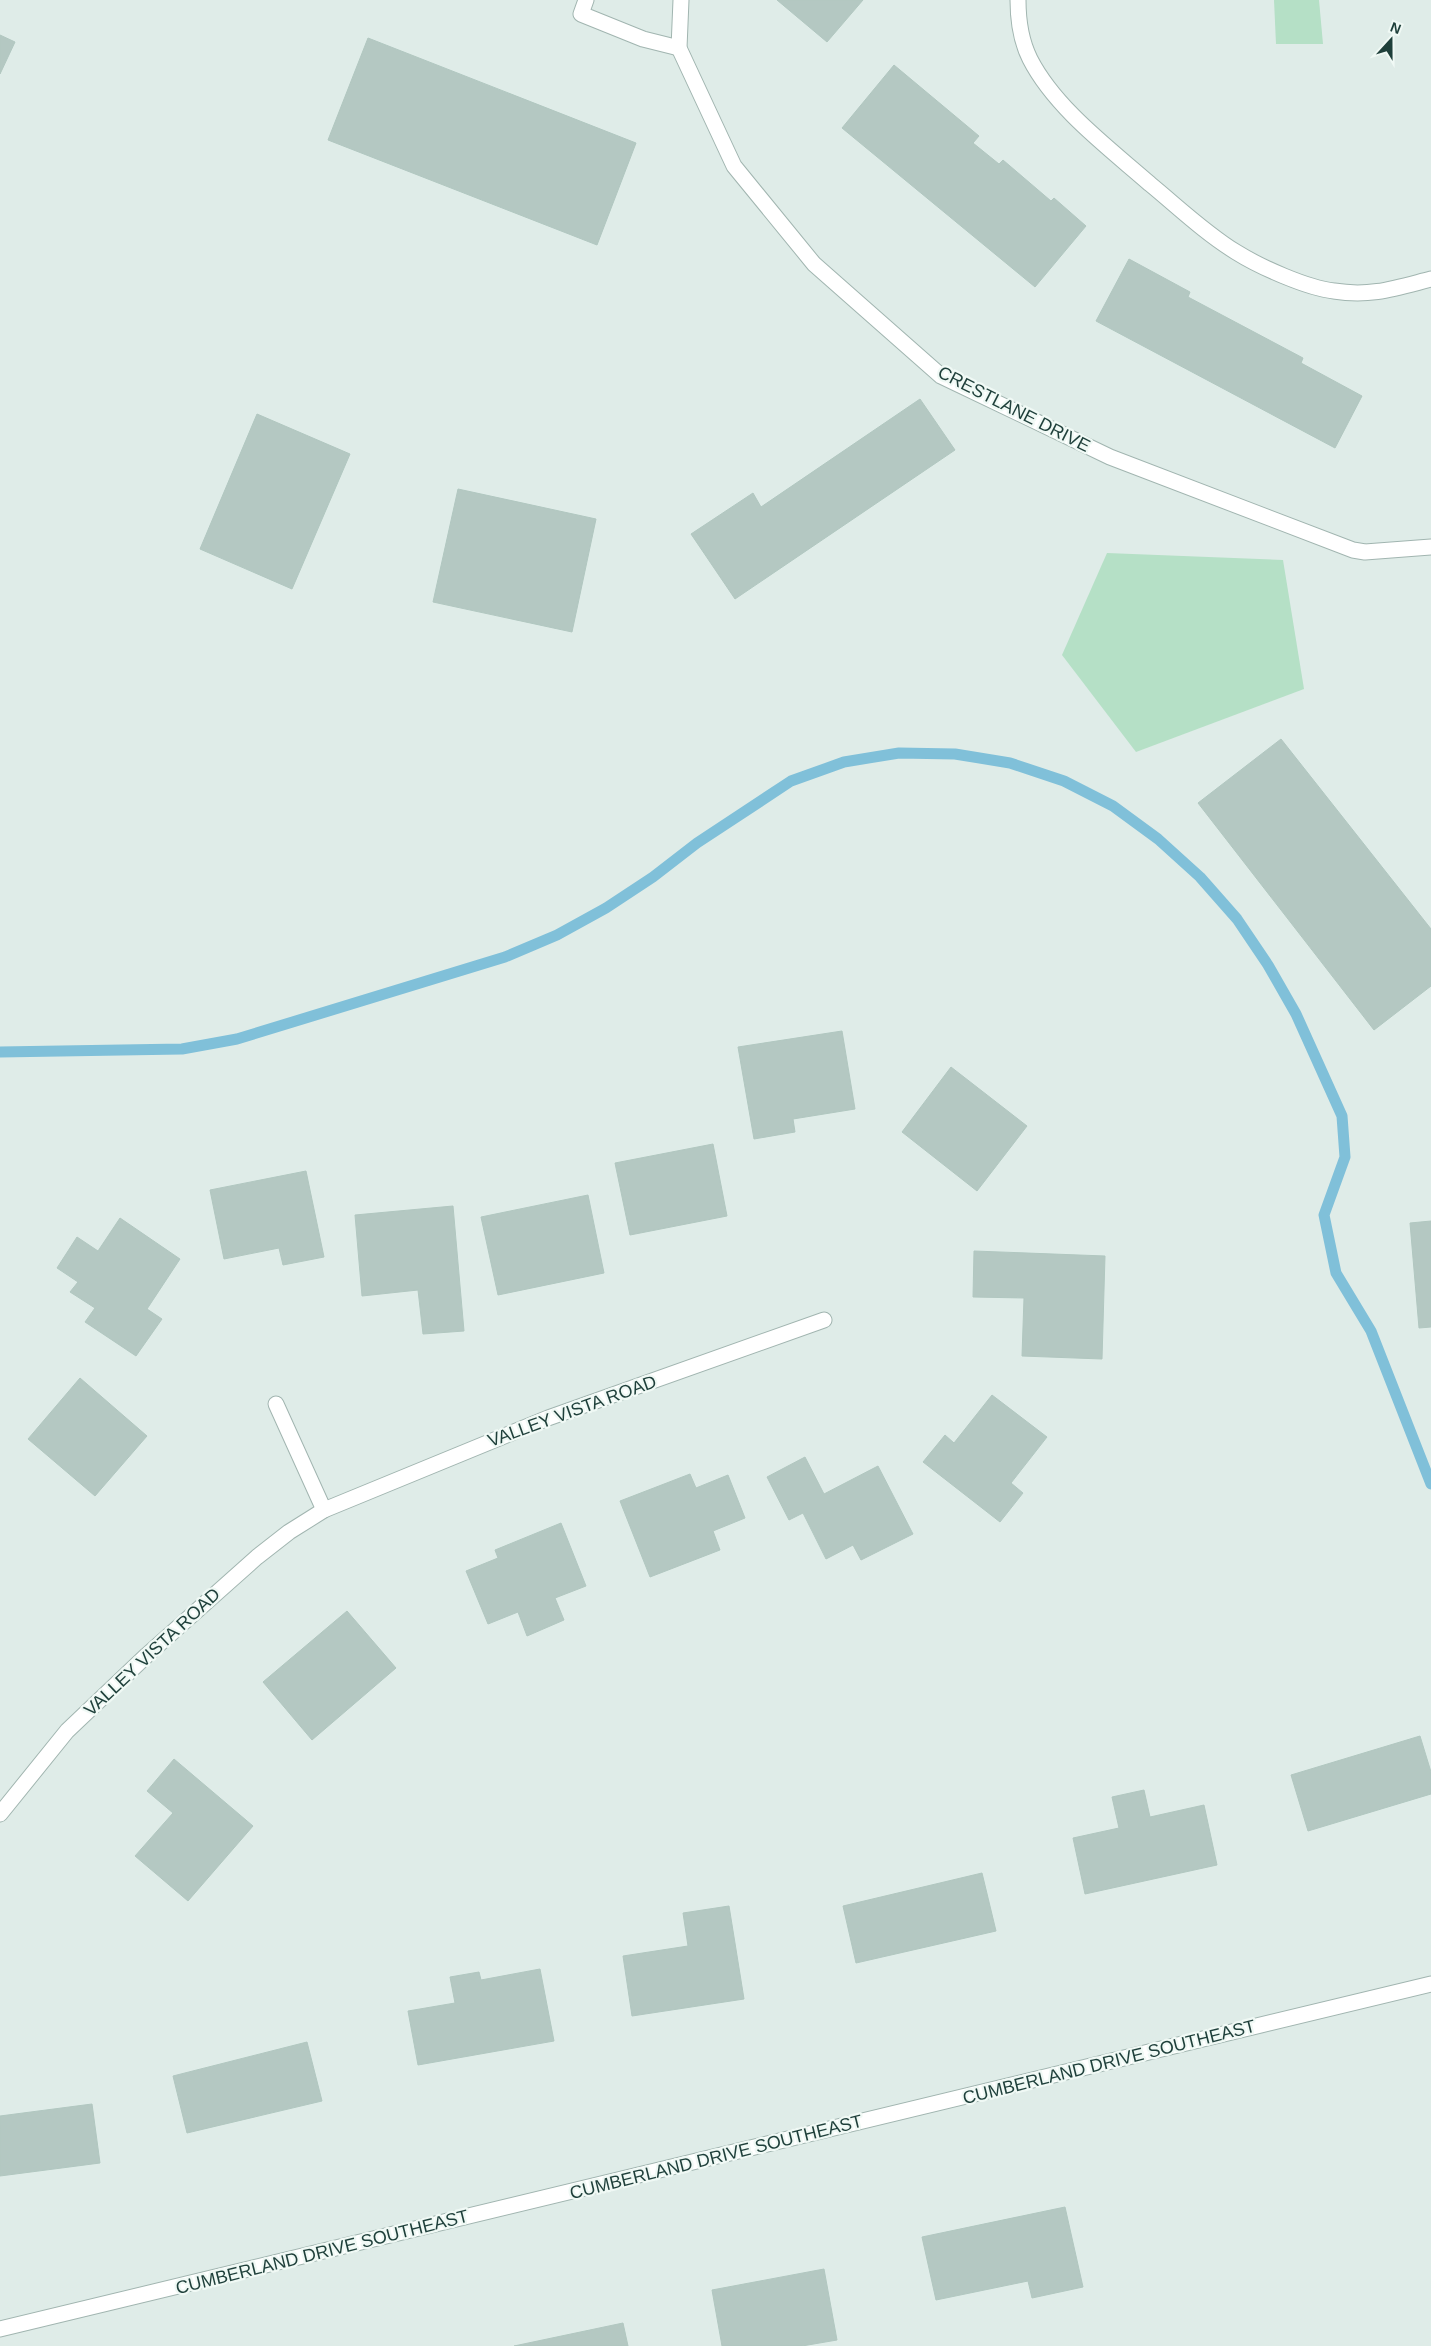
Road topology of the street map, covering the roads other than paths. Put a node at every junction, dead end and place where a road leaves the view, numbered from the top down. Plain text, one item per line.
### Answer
1 (586, 0) edge
2 (682, 0) edge
3 (1018, 0) edge
4 (679, 48) junction
5 (1431, 279) edge
6 (1431, 547) edge
7 (824, 1320) dead end
8 (276, 1404) dead end
9 (324, 1510) junction
10 (0, 1814) edge
11 (1431, 1984) edge
12 (0, 2329) edge

1 - 4 street
2 - 4 street
3 - 5 street
4 - 6 street, CRESTLANE DRIVE
7 - 9 street, VALLEY VISTA ROAD
8 - 9 street
9 - 10 street, VALLEY VISTA ROAD
11 - 12 street, CUMBERLAND DRIVE SOUTHEAST

